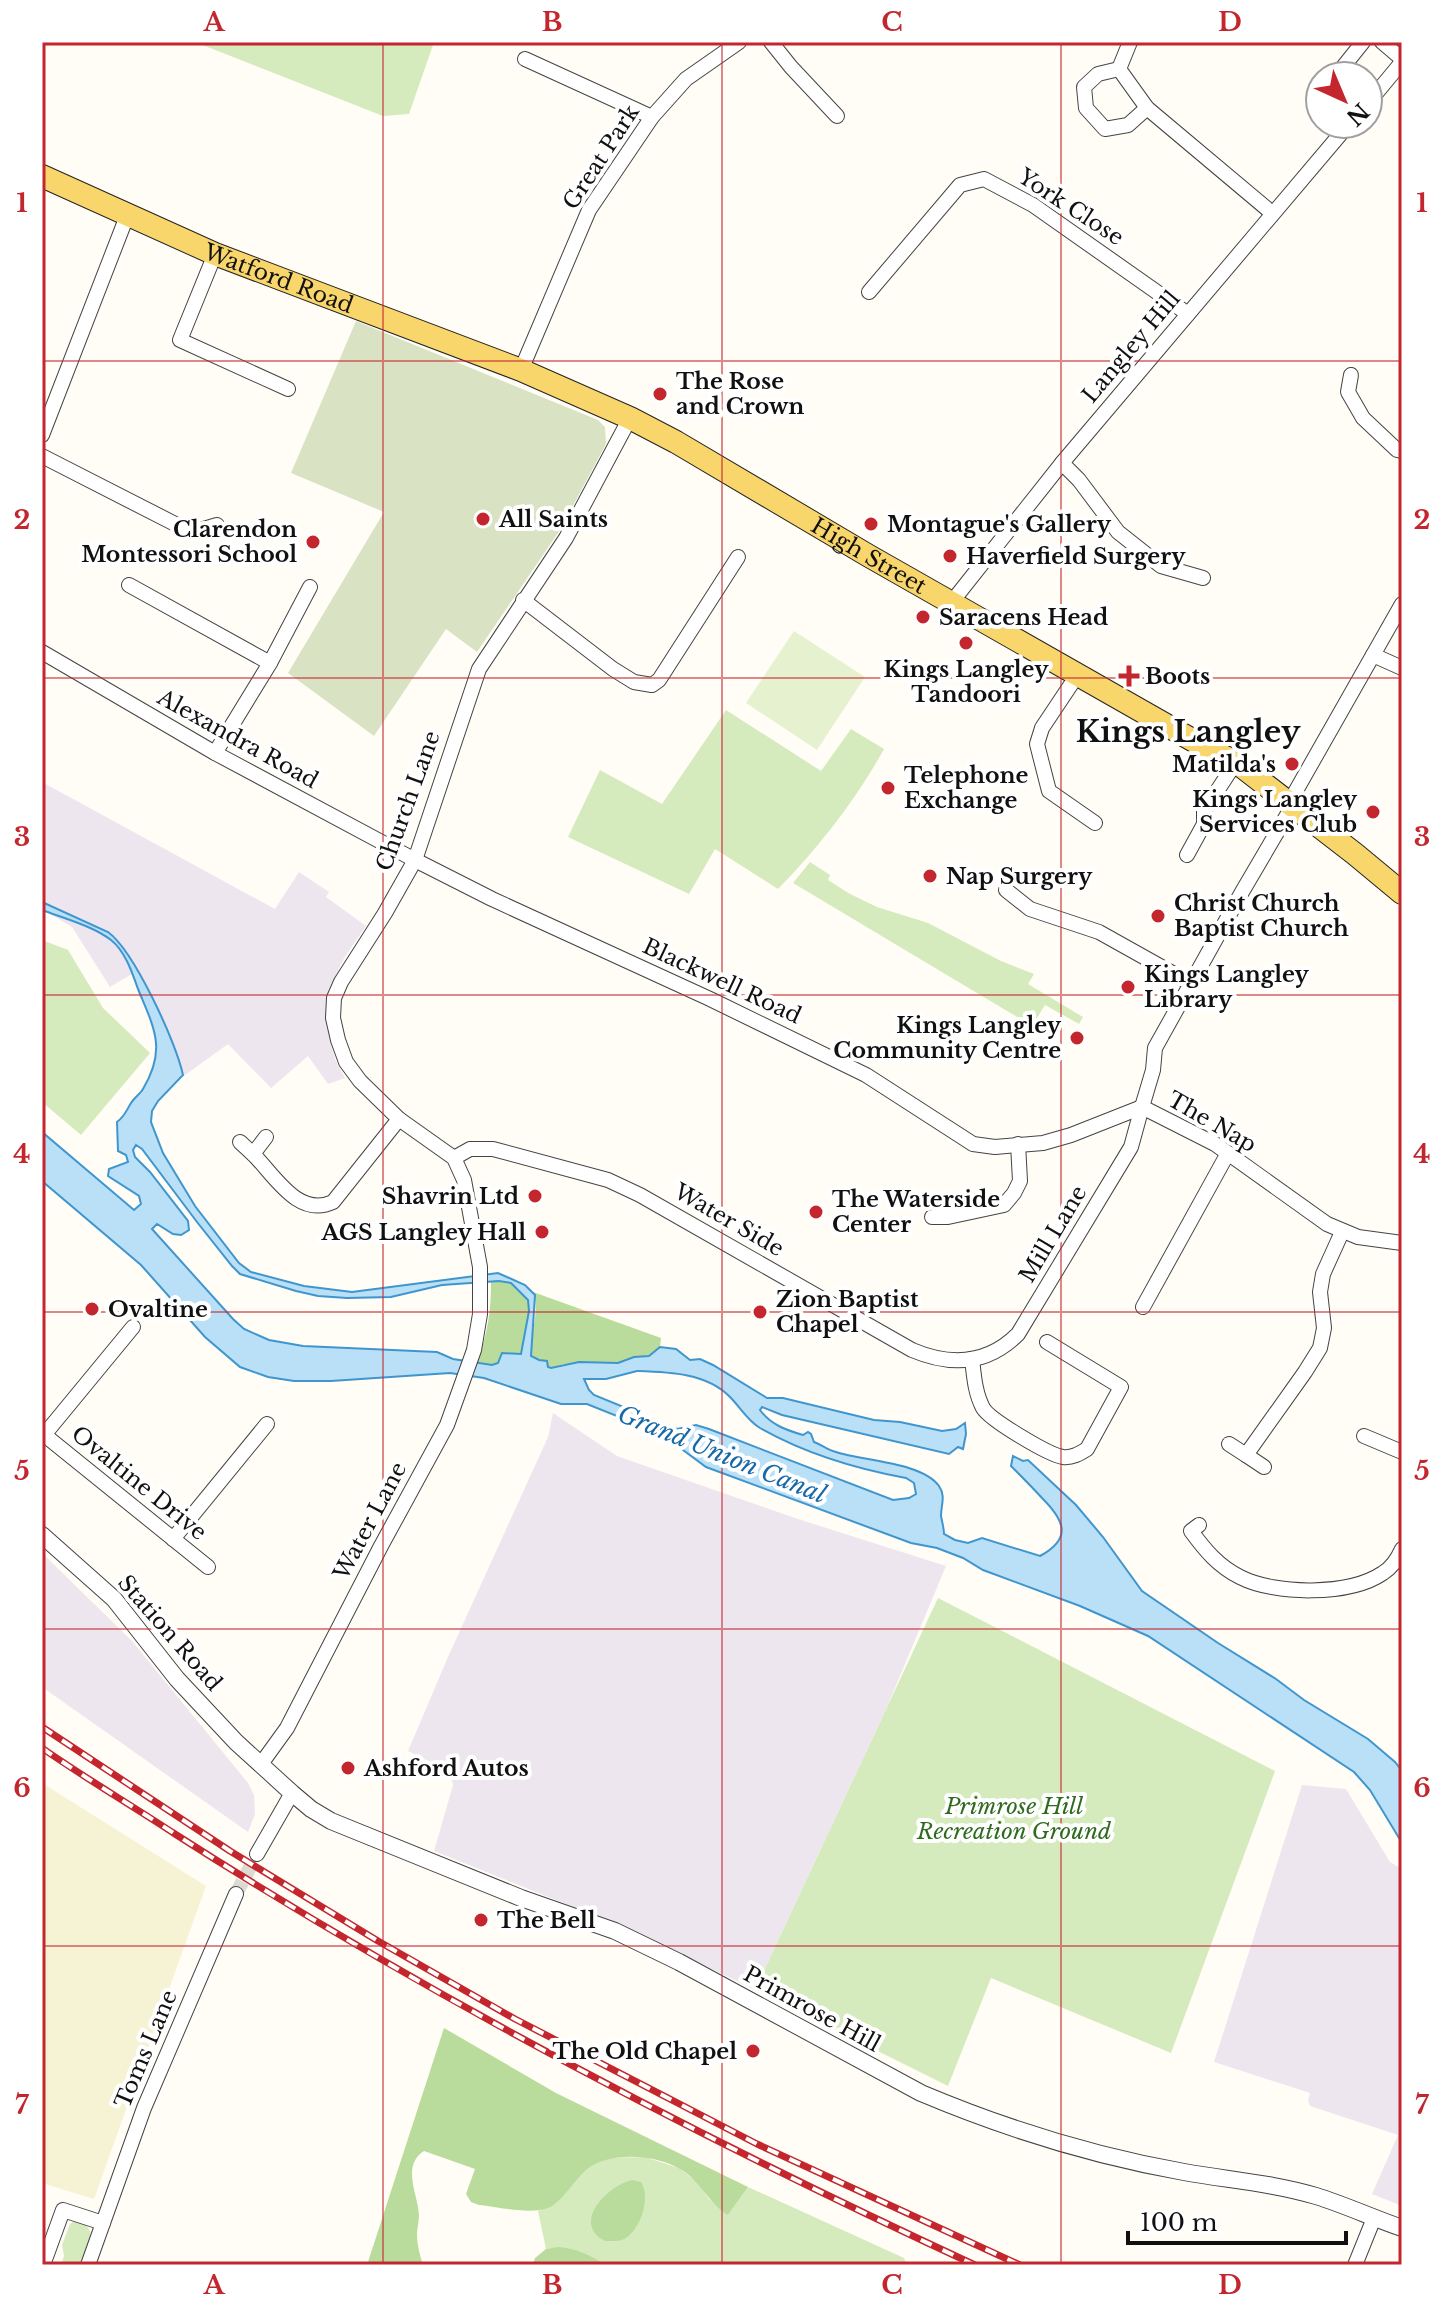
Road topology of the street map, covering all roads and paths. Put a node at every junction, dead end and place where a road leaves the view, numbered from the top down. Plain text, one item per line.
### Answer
1 (739, 42) edge
2 (771, 42) edge
3 (1130, 42) edge
4 (1363, 42) edge
5 (1382, 42) edge
6 (525, 59) dead end
7 (1349, 60) edge
8 (1402, 61) edge
9 (1119, 69) junction
10 (1397, 80) edge
11 (1147, 108) junction
12 (837, 116) dead end
13 (652, 117) junction
14 (1335, 140) edge
15 (42, 176) edge
16 (1272, 213) junction
17 (127, 216) junction
18 (215, 254) junction
19 (869, 292) dead end
20 (1188, 314) junction
21 (521, 370) junction
22 (1351, 375) dead end
23 (288, 389) dead end
24 (630, 418) junction
25 (42, 435) edge
26 (1402, 451) edge
27 (42, 456) edge
28 (1062, 463) junction
29 (217, 525) dead end
30 (738, 557) dead end
31 (1203, 578) dead end
32 (129, 585) dead end
33 (310, 587) dead end
34 (523, 600) junction
35 (951, 603) junction
36 (1402, 604) edge
37 (42, 652) edge
38 (1373, 655) junction
39 (270, 663) junction
40 (1402, 668) edge
41 (1078, 674) junction
42 (215, 753) junction
43 (1236, 762) junction
44 (1291, 804) junction
45 (1095, 823) dead end
46 (1187, 855) dead end
47 (415, 860) junction
48 (1006, 890) dead end
49 (1402, 893) edge
50 (1192, 984) junction
51 (1142, 1107) junction
52 (399, 1119) junction
53 (266, 1137) dead end
54 (240, 1142) dead end
55 (1018, 1144) junction
56 (1228, 1153) junction
57 (253, 1154) junction
58 (454, 1158) junction
59 (932, 1217) dead end
60 (1342, 1232) junction
61 (1402, 1243) edge
62 (1143, 1307) dead end
63 (133, 1327) dead end
64 (1047, 1342) dead end
65 (972, 1359) junction
66 (267, 1424) dead end
67 (43, 1434) edge
68 (1364, 1436) dead end
69 (1229, 1444) dead end
70 (1402, 1452) edge
71 (1246, 1455) junction
72 (1264, 1467) dead end
73 (1191, 1531) dead end
74 (42, 1535) edge
75 (173, 1539) junction
76 (1402, 1549) edge
77 (208, 1567) dead end
78 (261, 1764) junction
79 (292, 1793) junction
80 (257, 1854) tunnel mouth
81 (236, 1894) tunnel mouth
82 (1374, 2218) junction
83 (103, 2223) junction
84 (1402, 2228) edge
85 (43, 2265) edge
86 (88, 2265) edge
87 (1355, 2265) edge

1 - 13 street, Great Park
2 - 12 street
3 - 9 street
4 - 7 street
5 - 8 street
6 - 13 street
8 - 10 street
9 - 11 street
9 - 11 street
11 - 16 street
13 - 21 street, Great Park
14 - 16 street, Langley Hill
15 - 17 main road, Watford Road
16 - 20 street, Langley Hill
17 - 18 main road, Watford Road
17 - 25 street
18 - 21 main road, Watford Road
18 - 23 street
19 - 20 street, York Close
20 - 28 street, Langley Hill
21 - 24 main road, High Street
22 - 26 street
24 - 34 street, Church Lane
24 - 35 main road, High Street
27 - 29 street
28 - 31 street
28 - 35 street, Langley Hill
30 - 34 street
32 - 39 street
33 - 39 street
34 - 47 street, Church Lane
35 - 41 main road, High Street
36 - 38 street, The Nap
37 - 42 street, Alexandra Road
38 - 40 street
38 - 44 street, The Nap
39 - 42 street
41 - 43 main road, High Street
41 - 45 street
42 - 47 street, Alexandra Road
43 - 44 main road, High Street
43 - 46 street
44 - 49 main road, High Street
44 - 50 street, The Nap
47 - 52 street, Church Lane
47 - 55 street, Blackwell Road
48 - 50 street
50 - 51 street, The Nap
51 - 55 street, Blackwell Road
51 - 56 street, The Nap
51 - 65 street, Mill Lane
52 - 57 street
52 - 58 street, Church Lane
53 - 57 street
54 - 57 street
55 - 59 street
56 - 60 street, The Nap
56 - 62 street
58 - 65 street, Water Side
58 - 78 street, Water Lane
60 - 61 street
60 - 71 street
63 - 67 street
64 - 65 street
66 - 75 street
67 - 75 street, Ovaltine Drive
68 - 70 street
69 - 71 street
71 - 72 street
73 - 76 street
74 - 78 street, Station Road
75 - 77 street, Ovaltine Drive
78 - 79 street, Primrose Hill
79 - 80 street
79 - 82 street, Primrose Hill
81 - 83 street, Toms Lane
82 - 84 street, Primrose Hill
82 - 87 street
83 - 85 street
83 - 86 street, Toms Lane

